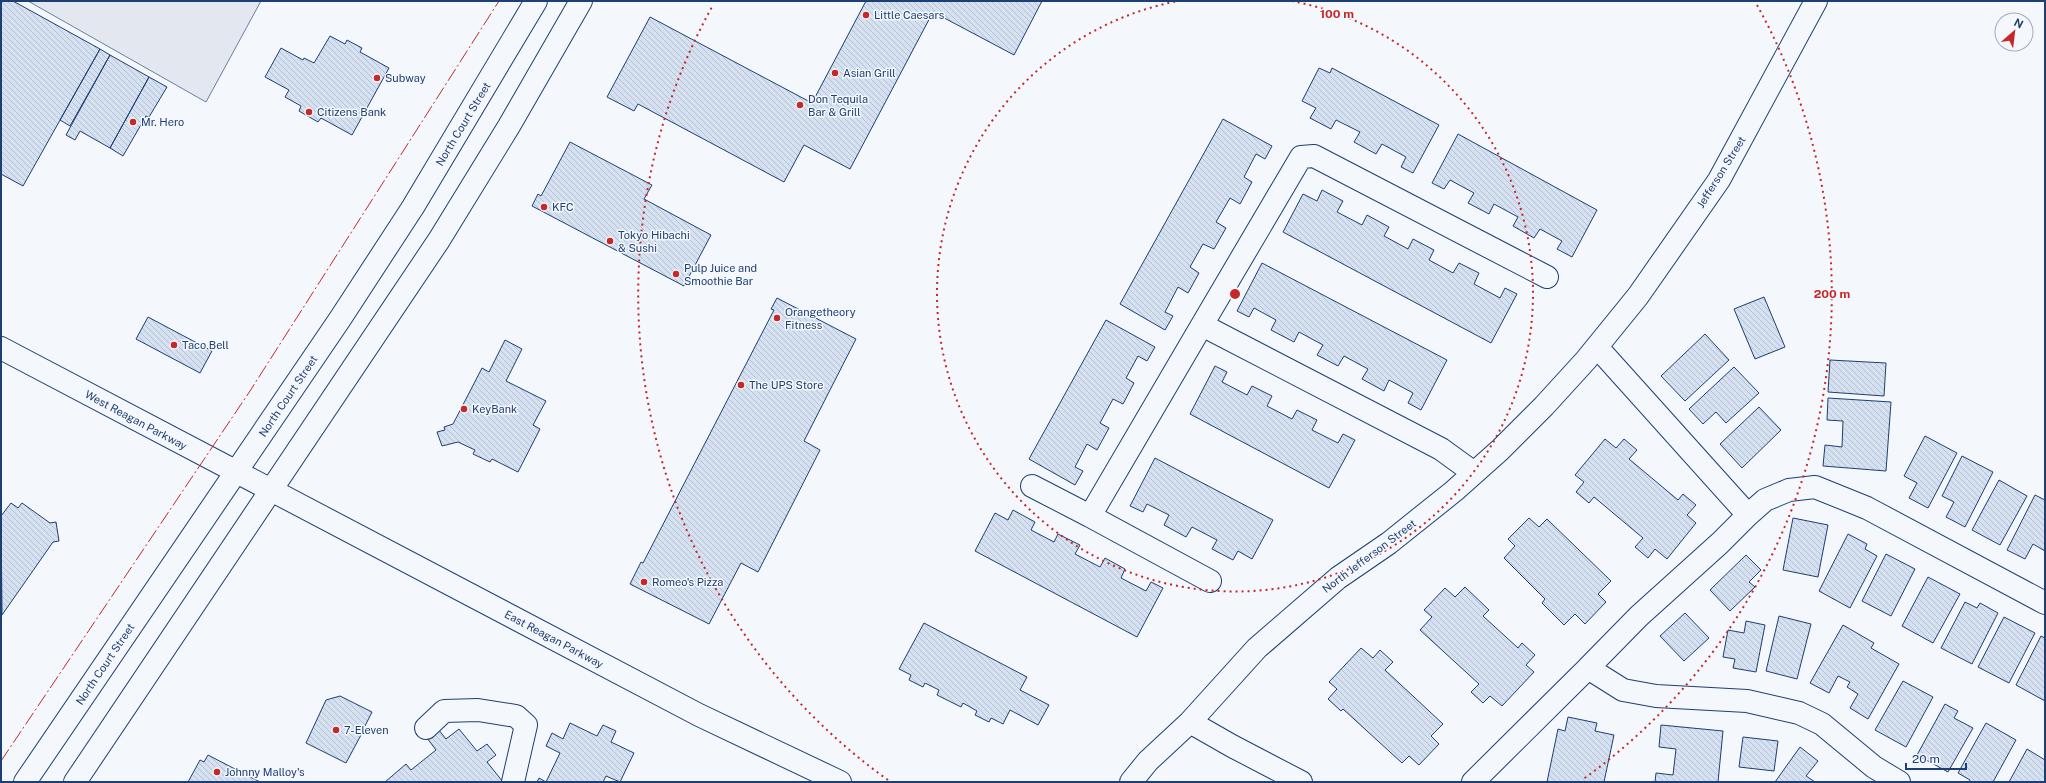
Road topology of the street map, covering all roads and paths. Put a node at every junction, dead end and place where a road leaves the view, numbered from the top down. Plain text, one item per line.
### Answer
1 (536, 1) edge
2 (581, 1) edge
3 (1816, 1) edge
4 (1547, 276) dead end
5 (1202, 325) junction
6 (1603, 340) junction
7 (1, 348) edge
8 (235, 472) junction
9 (1474, 473) junction
10 (1032, 486) dead end
11 (270, 491) junction
12 (1748, 515) junction
13 (1090, 516) junction
14 (1210, 581) dead end
15 (2045, 603) edge
16 (1588, 668) junction
17 (1190, 722) junction
18 (426, 728) dead end
19 (25, 782) edge
20 (75, 782) edge
21 (514, 782) edge
22 (840, 782) edge
23 (1131, 782) edge
24 (1301, 782) edge
25 (1473, 782) edge
26 (1899, 782) edge

1 - 8 street, North Court Street
2 - 11 street
3 - 6 street, Jefferson Street
4 - 5 street
5 - 9 street
5 - 13 street
6 - 9 street, North Jefferson Street
6 - 12 street
7 - 8 street, West Reagan Parkway
8 - 11 street, West Reagan Parkway
8 - 19 street, North Court Street
9 - 17 street, North Jefferson Street
10 - 13 street
11 - 20 street
11 - 22 street, East Reagan Parkway
12 - 15 street
12 - 16 street
13 - 14 street
16 - 25 street
16 - 26 street
17 - 23 street, North Jefferson Street
17 - 24 street
18 - 21 street

